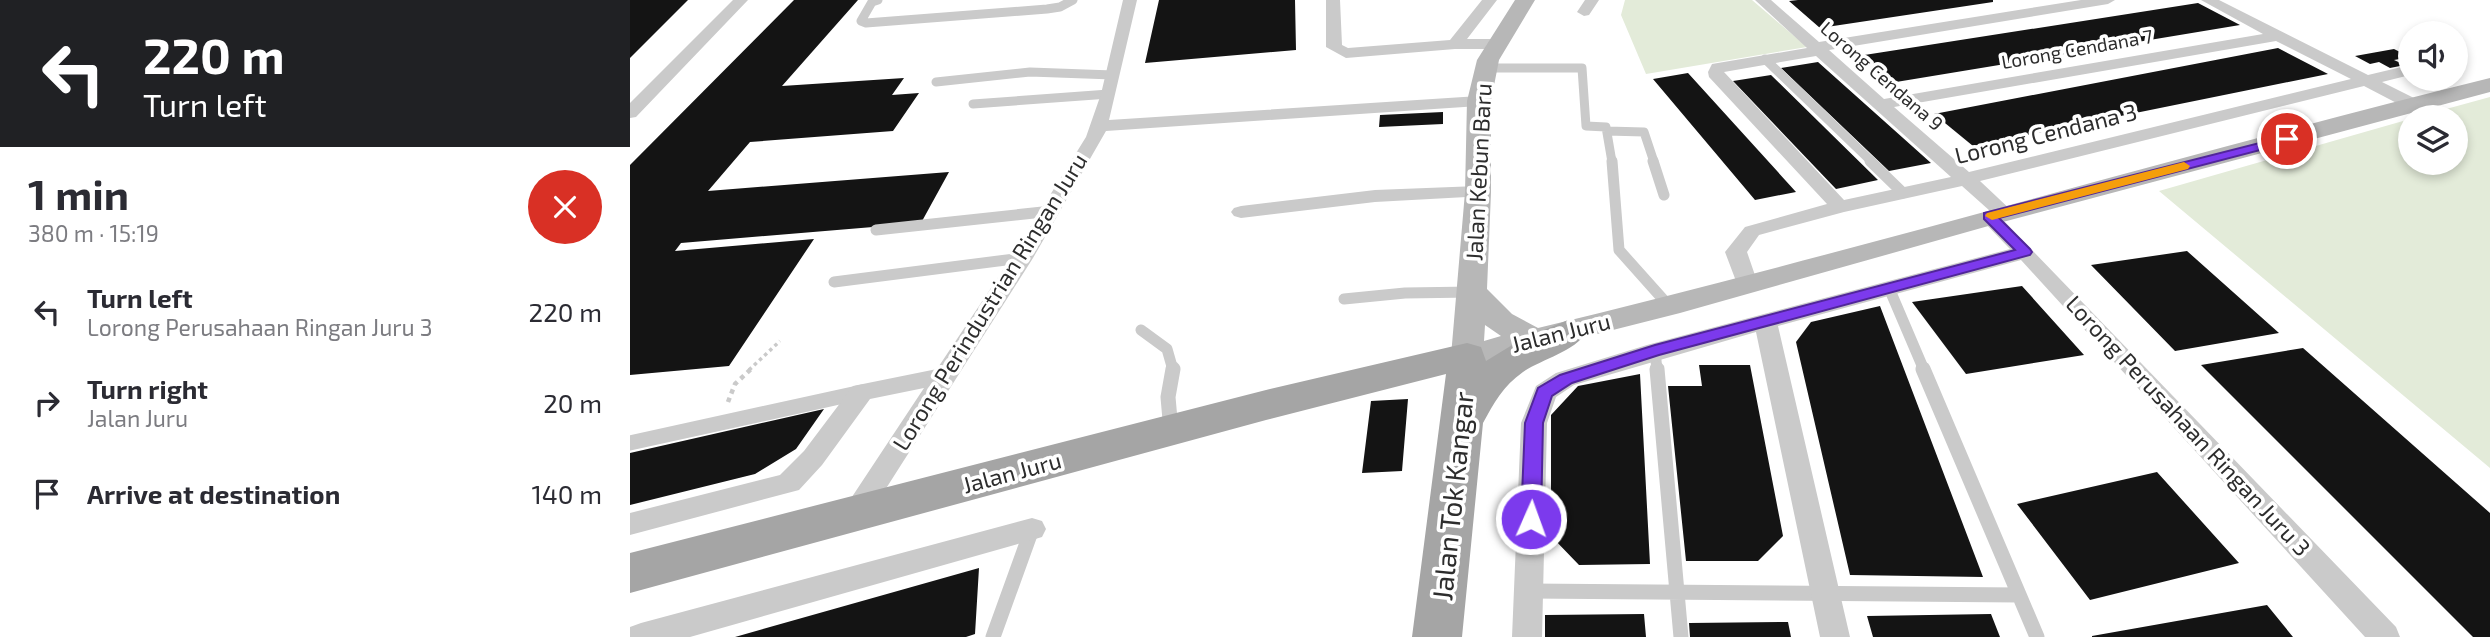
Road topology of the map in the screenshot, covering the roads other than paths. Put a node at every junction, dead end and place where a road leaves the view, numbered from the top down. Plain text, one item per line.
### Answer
1 (741, 0) edge
2 (878, 0) edge
3 (1073, 0) edge
4 (1130, 0) edge
5 (1333, 0) edge
6 (1490, 0) edge
7 (1525, 0) edge
8 (1762, 0) edge
9 (2108, 0) edge
10 (2208, 0) edge
11 (2277, 36) junction
12 (1455, 44) junction
13 (1819, 49) junction
14 (1490, 57) junction
15 (1765, 59) junction
16 (1572, 62) dead end
17 (2398, 73) edge
18 (2365, 81) junction
19 (936, 82) dead end
20 (1111, 85) junction
21 (2490, 85) edge
22 (1479, 101) junction
23 (973, 104) dead end
24 (1884, 104) junction
25 (2414, 105) edge
26 (2420, 105) edge
27 (2398, 111) edge
28 (630, 113) edge
29 (1098, 126) junction
30 (1607, 131) junction
31 (1966, 179) junction
32 (1478, 192) junction
33 (1902, 193) junction
34 (1664, 195) dead end
35 (1840, 207) junction
36 (1052, 211) junction
37 (1241, 212) dead end
38 (1996, 215) junction
39 (876, 230) dead end
40 (2025, 252) junction
41 (1021, 258) junction
42 (834, 282) dead end
43 (1747, 284) junction
44 (1889, 288) junction
45 (1472, 292) junction
46 (1344, 299) dead end
47 (1669, 306) junction
48 (1765, 321) junction
49 (1141, 330) dead end
50 (1553, 335) junction
51 (1655, 351) junction
52 (1467, 356) junction
53 (944, 376) junction
54 (1361, 381) junction
55 (862, 392) junction
56 (1462, 425) junction
57 (1171, 431) junction
58 (630, 443) edge
59 (854, 514) junction
60 (630, 524) edge
61 (1032, 529) joint
62 (630, 574) edge
63 (1529, 591) junction
64 (1677, 593) junction
65 (1825, 594) junction
66 (2019, 595) junction
67 (641, 637) edge
68 (993, 637) edge
69 (1437, 637) edge
70 (1527, 637) edge
71 (1681, 637) edge
72 (1835, 637) edge
73 (2037, 637) edge
74 (2385, 637) edge

1 - 28 street
2 - 3 lane
4 - 20 street, Lorong Perindustrian Ringan Juru
5 - 12 street
6 - 12 street
7 - 14 street, Jalan Kebun Baru
8 - 13 street, Lorong Cendana 9
9 - 13 street
10 - 11 street
11 - 18 street
11 - 24 street, Lorong Cendana 7
12 - 14 street
13 - 15 street
13 - 24 street, Lorong Cendana 9
14 - 16 lane
14 - 22 street, Jalan Kebun Baru
14 - 30 lane
15 - 33 lane
15 - 35 street
17 - 18 street, Lorong Cendana 3
18 - 25 street
18 - 31 street, Lorong Cendana 3
19 - 20 lane
20 - 23 lane
20 - 29 street, Lorong Perindustrian Ringan Juru
21 - 26 street, Jalan Juru
22 - 29 street
22 - 32 street, Jalan Kebun Baru
24 - 31 street, Lorong Cendana 9
27 - 38 street, Jalan Juru
29 - 36 street, Lorong Perindustrian Ringan Juru
30 - 34 lane
30 - 47 lane
31 - 33 street, Lorong Cendana 3
31 - 38 street, Lorong Cendana 9
32 - 37 street
32 - 45 street, Jalan Kebun Baru
33 - 35 street, Lorong Cendana 3
35 - 43 street, Lorong Cendana 3
36 - 39 lane
36 - 41 street, Lorong Perindustrian Ringan Juru
38 - 40 street, Lorong Perusahaan Ringan Juru 3
38 - 43 street, Jalan Juru
40 - 44 street
40 - 74 street, Lorong Perusahaan Ringan Juru 3
41 - 42 lane
41 - 53 street, Lorong Perindustrian Ringan Juru
43 - 47 street, Jalan Juru
44 - 48 street
44 - 66 lane
45 - 46 lane
45 - 50 street
45 - 52 street, Jalan Kebun Baru
47 - 50 street, Jalan Juru
48 - 51 street
48 - 65 street
49 - 57 lane
50 - 52 street, Jalan Juru
50 - 56 main road
51 - 63 street
51 - 64 lane
52 - 54 main road, Jalan Juru
52 - 56 main road, Jalan Tok Kangar
53 - 55 street
53 - 59 street, Lorong Perindustrian Ringan Juru
54 - 56 main road
54 - 57 main road, Jalan Juru
55 - 58 lane
55 - 60 street
56 - 69 main road, Jalan Tok Kangar
57 - 59 main road, Jalan Juru
59 - 62 main road, Jalan Juru
61 - 67 street
61 - 68 lane
63 - 64 lane
63 - 70 street
64 - 65 lane
64 - 71 lane
65 - 66 lane
65 - 72 street
66 - 73 lane

